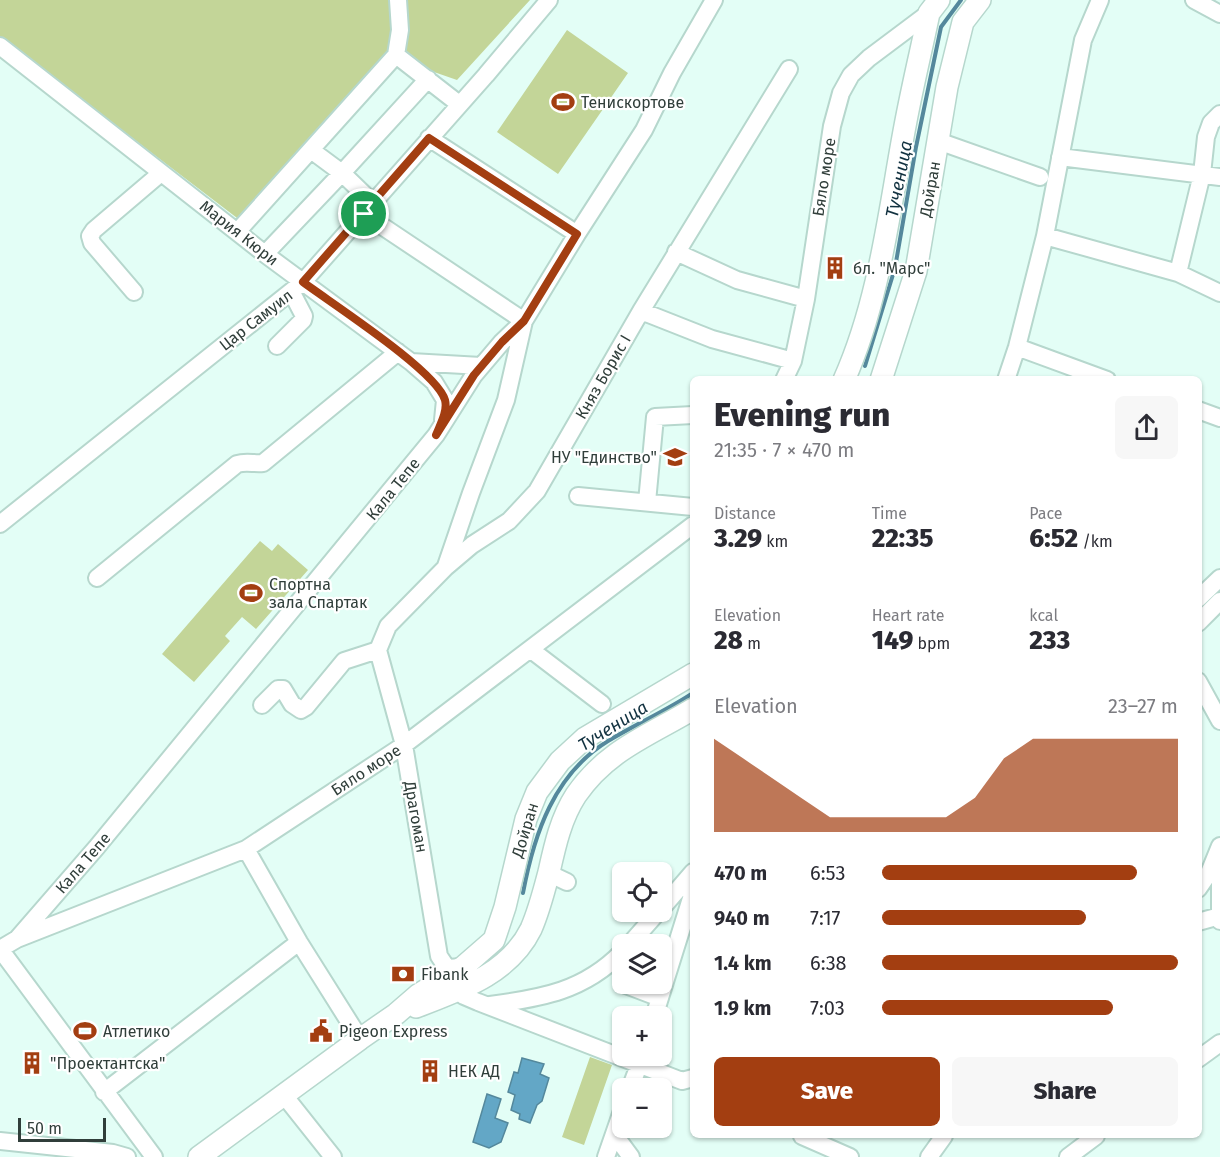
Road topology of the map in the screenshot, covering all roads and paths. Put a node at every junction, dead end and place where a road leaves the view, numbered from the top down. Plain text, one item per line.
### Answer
1 (398, 0) edge
2 (549, 0) edge
3 (714, 0) edge
4 (980, 0) edge
5 (1100, 0) edge
6 (1194, 0) edge
7 (934, 7) edge
8 (1220, 14) edge
9 (0, 46) edge
10 (396, 56) junction
11 (789, 69) dead end
12 (428, 79) junction
13 (459, 104) junction
14 (1220, 114) edge
15 (429, 138) junction
16 (938, 141) junction
17 (311, 150) junction
18 (1060, 157) junction
19 (161, 173) junction
20 (342, 173) junction
21 (1202, 174) junction
22 (1040, 177) dead end
23 (1220, 177) edge
24 (368, 208) junction
25 (237, 232) junction
26 (577, 234) junction
27 (1045, 236) junction
28 (676, 252) junction
29 (265, 254) junction
30 (1178, 273) junction
31 (298, 287) junction
32 (134, 292) dead end
33 (1220, 293) edge
34 (806, 299) junction
35 (640, 311) junction
36 (524, 321) junction
37 (277, 346) dead end
38 (1017, 347) junction
39 (405, 357) junction
40 (793, 361) junction
41 (481, 366) junction
42 (786, 376) edge
43 (845, 376) edge
44 (882, 376) edge
45 (1007, 376) edge
46 (1096, 376) edge
47 (1202, 411) edge
48 (690, 415) edge
49 (1220, 418) edge
50 (436, 435) junction
51 (578, 496) dead end
52 (646, 502) junction
53 (690, 507) edge
54 (1, 522) edge
55 (690, 527) edge
56 (446, 567) junction
57 (97, 578) dead end
58 (1220, 578) edge
59 (1202, 595) edge
60 (1220, 601) edge
61 (1202, 619) edge
62 (530, 649) junction
63 (378, 650) junction
64 (690, 676) edge
65 (1202, 689) edge
66 (602, 704) dead end
67 (262, 705) dead end
68 (690, 712) edge
69 (1220, 722) edge
70 (404, 746) junction
71 (1220, 846) edge
72 (246, 849) junction
73 (1220, 865) edge
74 (690, 875) edge
75 (1202, 883) edge
76 (672, 896) edge
77 (690, 902) edge
78 (1220, 918) edge
79 (1202, 921) edge
80 (500, 922) junction
81 (649, 922) edge
82 (532, 926) junction
83 (639, 934) edge
84 (17, 939) junction
85 (299, 942) junction
86 (0, 949) edge
87 (612, 961) edge
88 (597, 975) junction
89 (612, 980) edge
90 (465, 982) junction
91 (649, 994) edge
92 (660, 998) junction
93 (490, 1006) junction
94 (657, 1006) edge
95 (360, 1039) junction
96 (1220, 1043) edge
97 (612, 1051) edge
98 (1202, 1056) edge
99 (650, 1066) edge
100 (690, 1079) edge
101 (104, 1092) junction
102 (284, 1094) junction
103 (613, 1138) edge
104 (617, 1138) edge
105 (807, 1138) edge
106 (943, 1138) edge
107 (1093, 1138) edge
108 (0, 1141) edge
109 (116, 1156) edge
110 (154, 1157) edge
111 (199, 1157) edge
112 (333, 1157) edge
113 (606, 1157) edge
114 (631, 1157) edge
115 (850, 1157) edge
116 (929, 1157) edge
117 (1068, 1157) edge

1 - 10 street
2 - 13 street, Цар Самуил
3 - 26 street, Кала Тепе
4 - 16 main road, Дойран
5 - 18 street
6 - 8 street
7 - 34 street, Бяло море
7 - 43 main road, Дойран
9 - 19 street, Мария Кюри
10 - 12 street
10 - 17 street
11 - 28 street, Княз Борис I
12 - 13 street
12 - 20 street
13 - 15 street, Цар Самуил
14 - 21 street
15 - 24 street, Цар Самуил
15 - 26 street
16 - 22 street
16 - 44 main road, Дойран
17 - 20 street
17 - 25 street
18 - 21 street
18 - 27 street
19 - 25 street, Мария Кюри
19 - 32 street
20 - 24 street
20 - 29 street
21 - 23 street
21 - 30 street
24 - 31 street, Цар Самуил
24 - 36 street
25 - 29 street, Мария Кюри
26 - 36 street, Кала Тепе
27 - 30 street
27 - 38 street
28 - 34 street
28 - 35 street, Княз Борис I
29 - 31 street, Мария Кюри
30 - 33 street
31 - 37 street
31 - 39 street, Мария Кюри
31 - 54 street, Цар Самуил
34 - 40 street, Бяло море
35 - 40 street
35 - 56 street, Княз Борис I
36 - 41 street, Кала Тепе
36 - 56 street
38 - 45 street
38 - 46 street
39 - 41 street
39 - 50 street, Мария Кюри
39 - 57 street
40 - 42 street, Бяло море
41 - 50 street, Кала Тепе
47 - 49 street
48 - 52 street
50 - 84 street, Кала Тепе
51 - 52 street
52 - 53 street
55 - 62 street, Бяло море
56 - 63 street, Княз Борис I
58 - 59 street
60 - 61 street
62 - 66 street
62 - 70 street, Бяло море
63 - 67 street
63 - 70 street, Драгоман
64 - 80 main road, Дойран
65 - 69 street
68 - 82 main road, Дойран
70 - 72 street, Бяло море
70 - 90 street, Драгоман
71 - 75 street
72 - 84 street, Бяло море
72 - 85 street
73 - 78 street
74 - 76 street
77 - 92 street
78 - 79 street
80 - 82 main road
80 - 90 main road, Дойран
81 - 83 street
82 - 90 main road, Дойран
84 - 86 street, Бяло море
85 - 95 street
85 - 101 street
86 - 101 street
87 - 88 street
88 - 89 street
88 - 93 street
90 - 93 street
90 - 95 main road, Дойран
91 - 92 street
92 - 94 street
93 - 97 street
95 - 102 main road, Дойран
96 - 98 street
99 - 100 street
101 - 110 street
102 - 111 main road, Дойран
102 - 112 street
103 - 113 street
104 - 114 street
105 - 115 street
106 - 116 street
107 - 117 street
108 - 109 street

